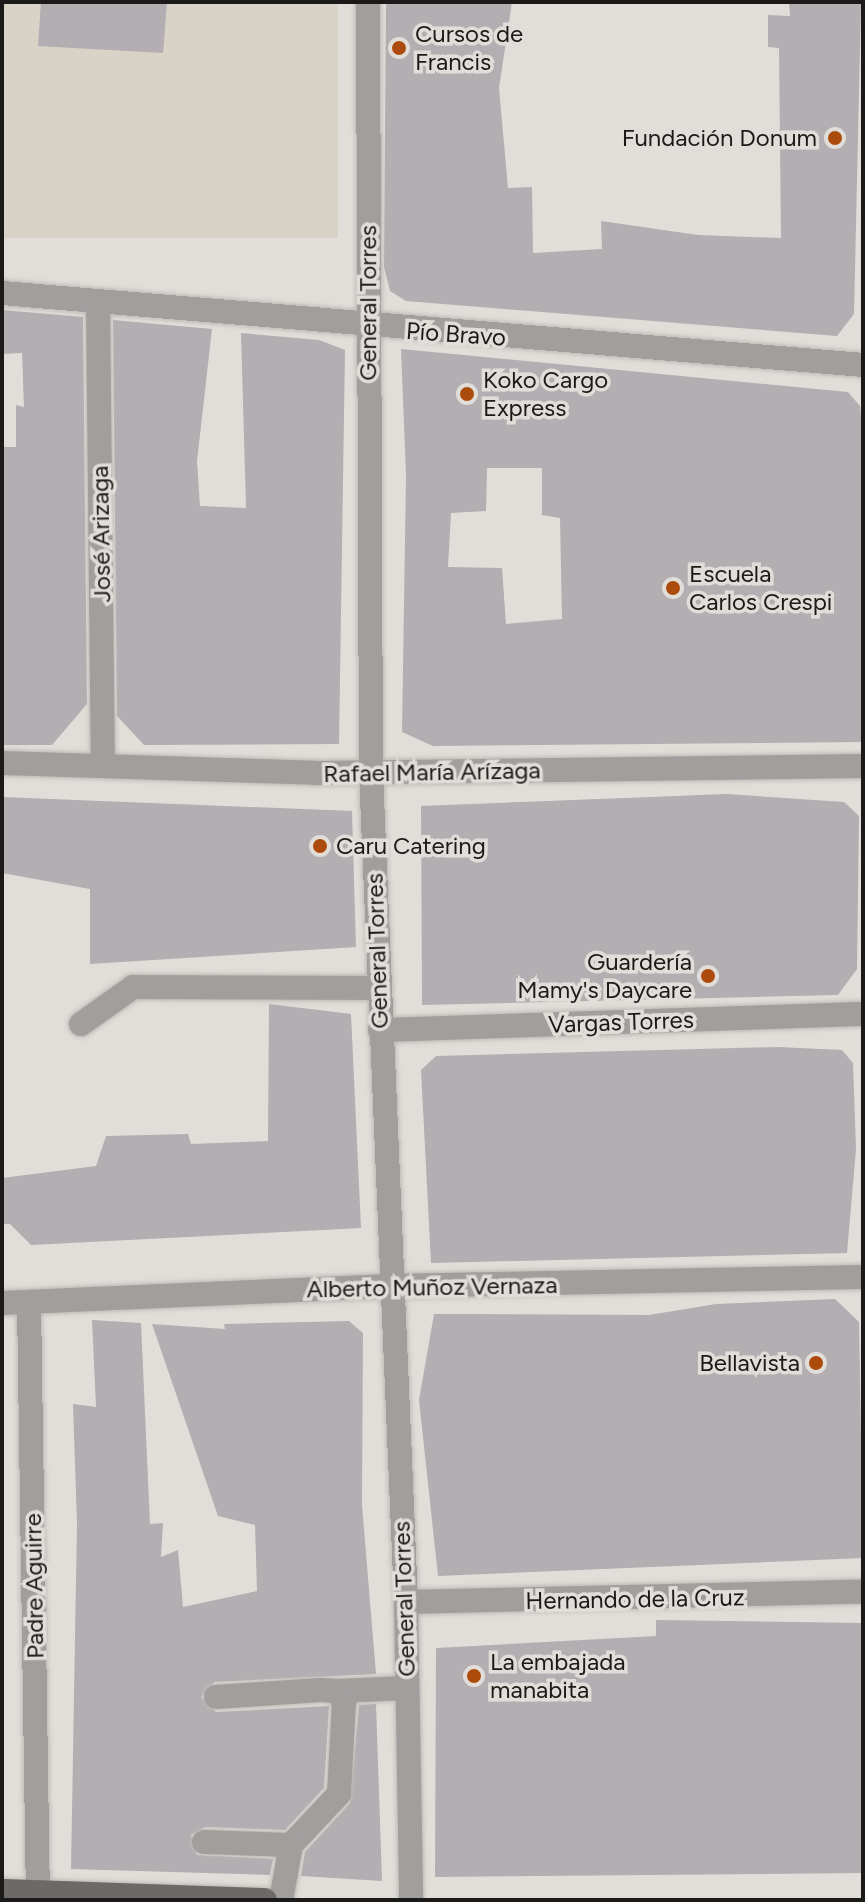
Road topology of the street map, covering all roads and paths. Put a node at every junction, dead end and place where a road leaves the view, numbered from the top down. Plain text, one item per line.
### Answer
1 (368, 2) edge
2 (2, 293) edge
3 (98, 302) junction
4 (368, 328) junction
5 (863, 365) edge
6 (2, 763) edge
7 (103, 765) junction
8 (863, 766) edge
9 (371, 773) junction
10 (377, 988) junction
11 (863, 1014) edge
12 (81, 1024) dead end
13 (380, 1030) junction
14 (863, 1277) edge
15 (389, 1286) junction
16 (2, 1287) edge
17 (29, 1302) junction
18 (2, 1303) edge
19 (863, 1592) edge
20 (406, 1602) junction
21 (407, 1688) junction
22 (338, 1691) junction
23 (216, 1697) dead end
24 (204, 1842) dead end
25 (291, 1845) junction
26 (2, 1891) edge
27 (38, 1896) edge
28 (265, 1900) edge
29 (281, 1900) edge
30 (411, 1900) edge

1 - 4 street, General Torres
2 - 3 street, Pío Bravo
3 - 4 street, Pío Bravo
3 - 7 street, José Arizaga
4 - 5 street, Pío Bravo
4 - 9 street, General Torres
6 - 7 street, Rafael María Arízaga
7 - 9 street, Rafael María Arízaga
8 - 9 street, Rafael María Arízaga
9 - 10 street, General Torres
10 - 12 street
10 - 13 street, General Torres
11 - 13 street, Vargas Torres
13 - 15 street, General Torres
14 - 15 street, Alberto Muñoz Vernaza
15 - 17 street, Alberto Muñoz Vernaza
15 - 20 street, General Torres
16 - 17 street
17 - 18 street, Alberto Muñoz Vernaza
17 - 27 street, Padre Aguirre
19 - 20 street, Hernando de la Cruz
20 - 21 street, General Torres
21 - 22 street
21 - 30 street, General Torres
22 - 23 street
22 - 25 street
24 - 25 street
25 - 29 street
26 - 27 main road
27 - 28 main road

